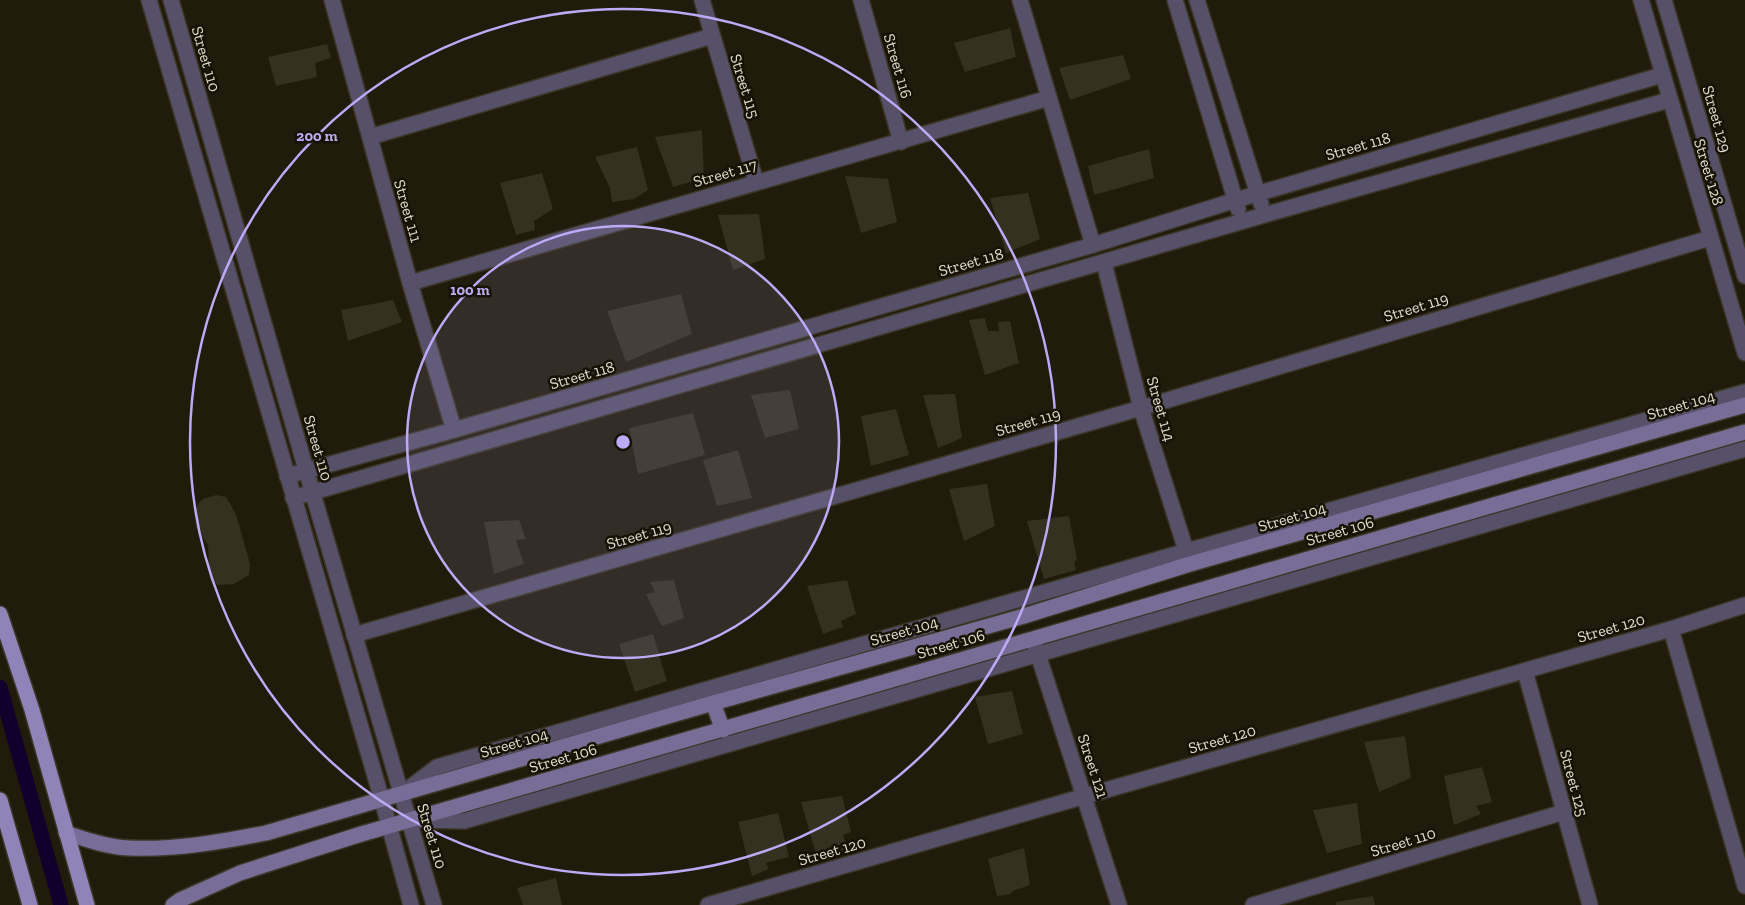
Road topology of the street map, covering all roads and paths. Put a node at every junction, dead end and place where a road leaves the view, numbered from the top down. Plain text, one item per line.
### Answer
1 (149, 0) edge
2 (171, 0) edge
3 (332, 0) edge
4 (702, 0) edge
5 (861, 0) edge
6 (1020, 0) edge
7 (1175, 0) edge
8 (1197, 0) edge
9 (1640, 0) edge
10 (1664, 0) edge
11 (712, 36) junction
12 (1662, 75) junction
13 (1049, 98) junction
14 (1669, 100) junction
15 (370, 137) junction
16 (901, 142) junction
17 (756, 182) junction
18 (1258, 194) junction
19 (1236, 200) junction
20 (1264, 215) junction
21 (1242, 222) junction
22 (1738, 228) edge
23 (1710, 238) junction
24 (1093, 245) junction
25 (1104, 263) junction
26 (1745, 276) edge
27 (410, 283) junction
28 (1745, 353) edge
29 (1745, 392) edge
30 (1745, 405) edge
31 (1140, 408) junction
32 (454, 430) junction
33 (1745, 432) edge
34 (1575, 447) junction
35 (1745, 449) edge
36 (306, 471) junction
37 (287, 476) junction
38 (313, 494) junction
39 (293, 498) junction
40 (1383, 509) junction
41 (1392, 534) junction
42 (1188, 558) junction
43 (1222, 583) junction
44 (1228, 598) junction
45 (1745, 605) edge
46 (0, 614) edge
47 (1670, 629) junction
48 (354, 636) junction
49 (1033, 638) junction
50 (872, 642) junction
51 (1038, 653) junction
52 (875, 658) junction
53 (1526, 671) junction
54 (713, 703) junction
55 (723, 730) junction
56 (555, 741) junction
57 (557, 778) junction
58 (563, 792) junction
59 (401, 794) junction
60 (1085, 796) junction
61 (0, 800) edge
62 (382, 800) junction
63 (1564, 812) junction
64 (409, 820) junction
65 (388, 826) junction
66 (66, 833) junction
67 (1745, 886) edge
68 (30, 905) edge
69 (87, 905) edge
70 (173, 905) edge
71 (411, 905) edge
72 (434, 905) edge
73 (708, 905) edge
74 (1119, 905) edge
75 (1252, 905) edge
76 (1590, 905) edge

1 - 37 street
2 - 36 street, Street 110
3 - 15 street, Street 111
4 - 11 street, Street 115
5 - 16 street, Street 116
6 - 13 street
7 - 19 street
8 - 18 street
9 - 12 street, Street 128
10 - 22 street, Street 129
11 - 15 street
11 - 17 street, Street 115
12 - 14 street, Street 128
12 - 18 street, Street 118
13 - 16 street, Street 117
13 - 24 street
14 - 20 street
14 - 23 street, Street 128
15 - 27 street, Street 111
16 - 17 street, Street 117
17 - 27 street, Street 117
18 - 19 street, Street 118
18 - 20 street
19 - 21 street
19 - 24 street, Street 118
20 - 21 street
21 - 25 street
22 - 26 street, Street 129
23 - 28 street, Street 128
23 - 31 street, Street 119
24 - 32 street, Street 118
25 - 31 street, Street 114
25 - 38 street
27 - 32 street, Street 111
29 - 34 street
30 - 34 street, Street 104
31 - 42 street, Street 114
31 - 48 street, Street 119
32 - 36 street, Street 118
33 - 41 street, Street 106
34 - 40 street, Street 104
34 - 42 street
35 - 44 street
36 - 37 street, Street 118
36 - 38 street, Street 110
37 - 39 street
38 - 39 street
38 - 48 street, Street 110
39 - 62 street
40 - 41 street
40 - 42 street, Street 104
41 - 43 street, Street 106
42 - 50 street
42 - 52 street, Street 104
43 - 44 street
43 - 49 street, Street 106
44 - 51 street
45 - 47 street, Street 120
46 - 66 main road
47 - 53 street, Street 120
47 - 67 street
48 - 59 street, Street 110
49 - 51 street, Street 121
49 - 55 street, Street 106
50 - 52 street
50 - 56 street
51 - 58 street
51 - 60 street, Street 121
52 - 54 street, Street 104
53 - 60 street, Street 120
53 - 63 street, Street 125
54 - 55 street
54 - 56 street, Street 104
55 - 57 street, Street 106
56 - 59 street, Street 104
57 - 58 street
57 - 64 street, Street 106
58 - 64 street
59 - 62 street, Street 104
59 - 64 street, Street 110
60 - 73 street, Street 120
60 - 74 street, Street 121
61 - 68 main road
62 - 65 street
62 - 66 street, Street 104
63 - 75 street, Street 110
63 - 76 street, Street 125
64 - 65 street, Street 106
64 - 72 street, Street 110
65 - 70 street, Street 106
65 - 71 street
66 - 69 main road

